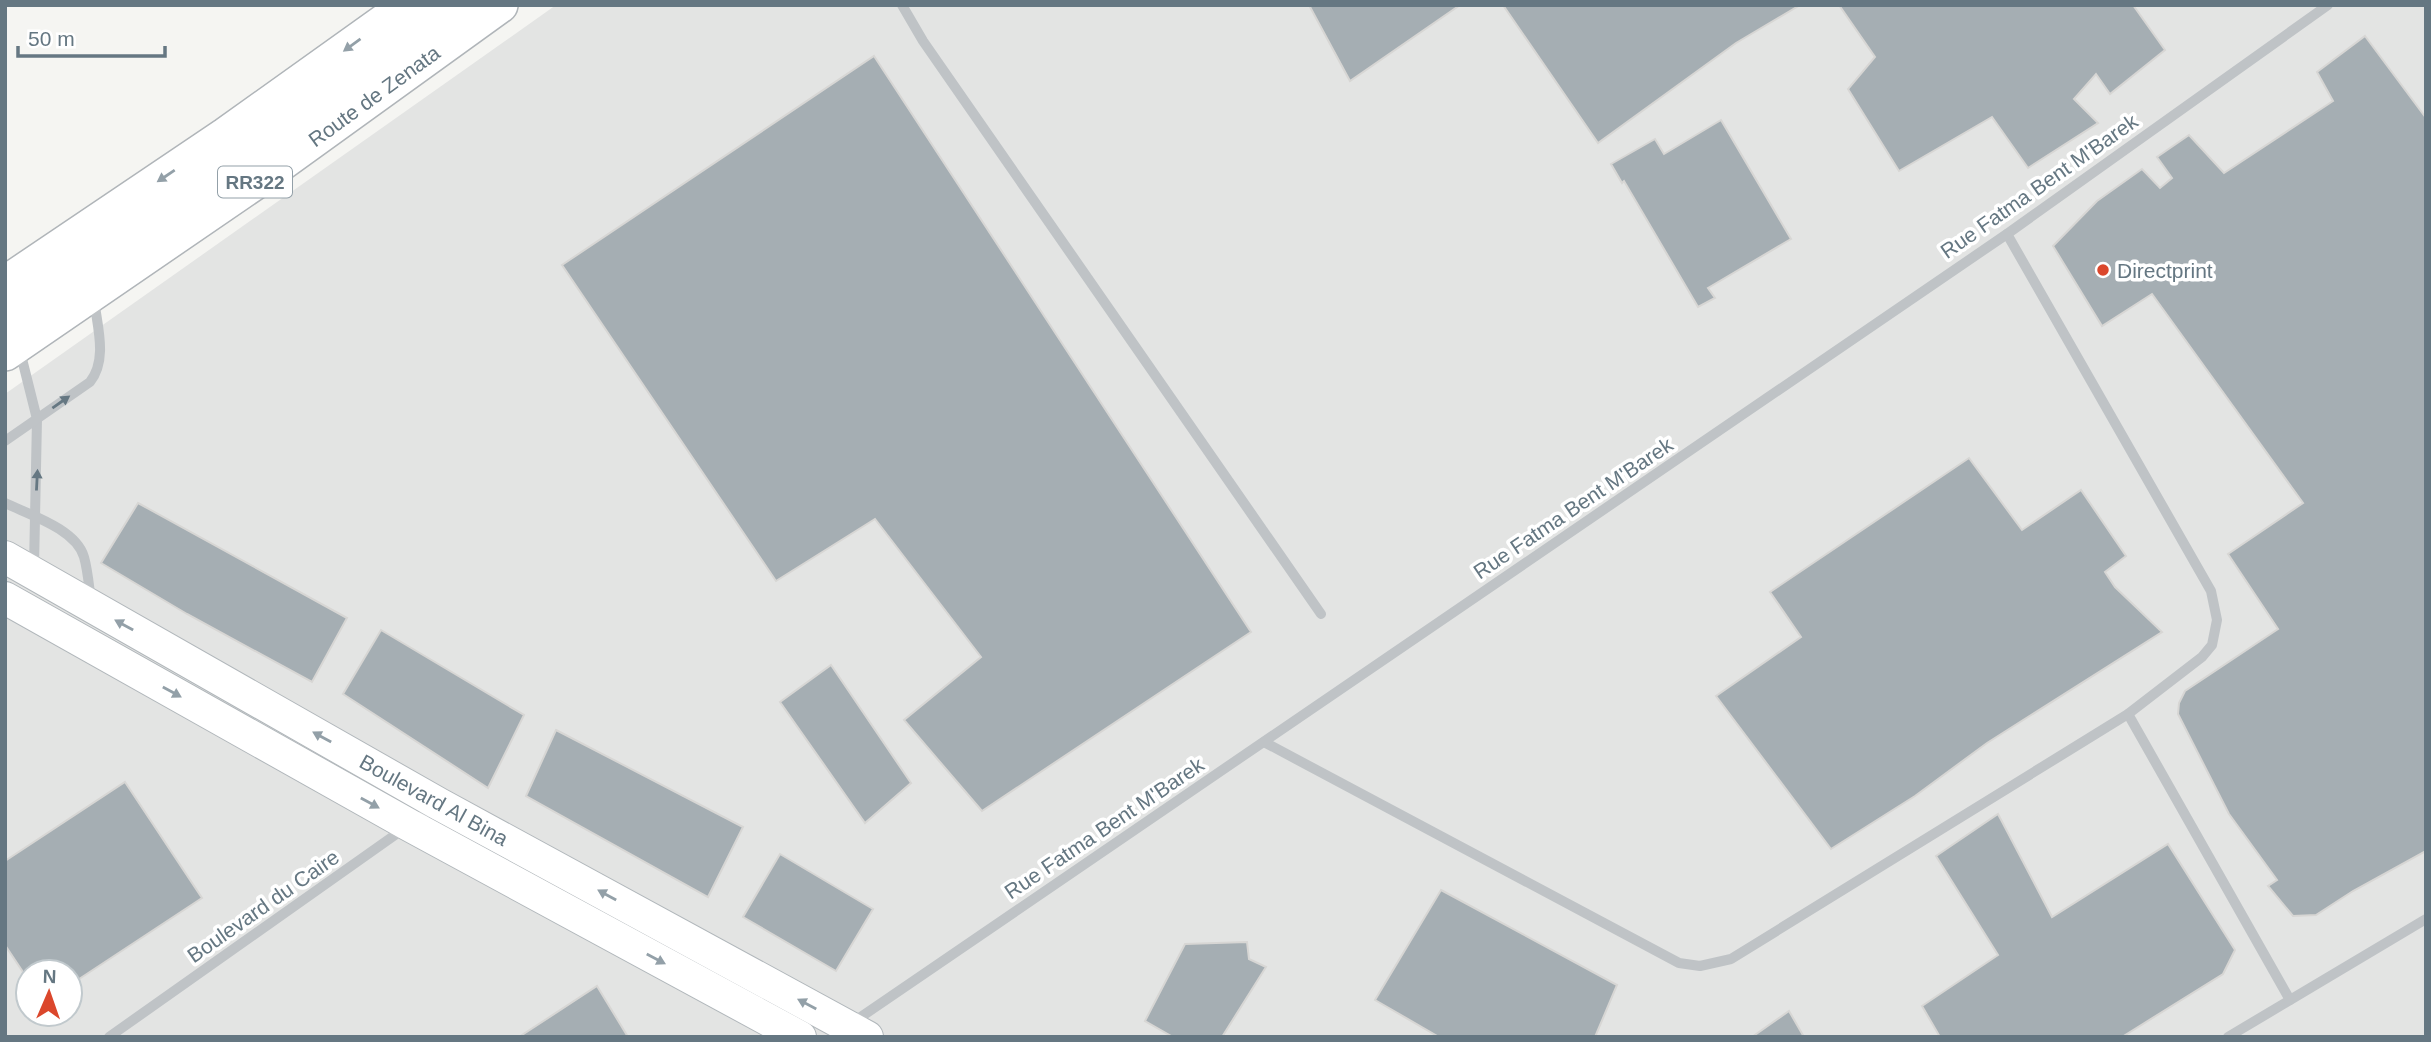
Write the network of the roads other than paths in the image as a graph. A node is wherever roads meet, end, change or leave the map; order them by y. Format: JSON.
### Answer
{"nodes":[{"id":1,"x":408,"y":5,"type":"edge"},
{"id":2,"x":455,"y":5,"type":"edge"},
{"id":3,"x":484,"y":5,"type":"edge"},
{"id":4,"x":500,"y":5,"type":"edge"},
{"id":5,"x":902,"y":5,"type":"edge"},
{"id":6,"x":2328,"y":5,"type":"edge"},
{"id":7,"x":2007,"y":234,"type":"junction"},
{"id":8,"x":5,"y":284,"type":"edge"},
{"id":9,"x":93,"y":293,"type":"junction"},
{"id":10,"x":8,"y":340,"type":"edge"},
{"id":11,"x":37,"y":419,"type":"junction"},
{"id":12,"x":5,"y":441,"type":"edge"},
{"id":13,"x":5,"y":503,"type":"edge"},
{"id":14,"x":34,"y":517,"type":"junction"},
{"id":15,"x":5,"y":557,"type":"edge"},
{"id":16,"x":34,"y":573,"type":"junction"},
{"id":17,"x":5,"y":598,"type":"edge"},
{"id":18,"x":92,"y":607,"type":"junction"},
{"id":19,"x":1321,"y":614,"type":"dead end"},
{"id":20,"x":2128,"y":714,"type":"junction"},
{"id":21,"x":1264,"y":742,"type":"junction"},
{"id":22,"x":439,"y":804,"type":"junction"},
{"id":23,"x":409,"y":825,"type":"junction"},
{"id":24,"x":2426,"y":919,"type":"edge"},
{"id":25,"x":2290,"y":1000,"type":"junction"},
{"id":26,"x":850,"y":1033,"type":"edge"},
{"id":27,"x":109,"y":1037,"type":"edge"},
{"id":28,"x":800,"y":1037,"type":"edge"},
{"id":29,"x":2228,"y":1037,"type":"edge"}],
"edges":[{"from":1,"to":8,"type":"main road","number":"RR322","one_way":true},
{"from":2,"to":10,"type":"main road","name":"Route de Zenata","number":"RR322"},
{"from":3,"to":10,"type":"main road","name":"Route de Zenata","number":"RR322"},
{"from":4,"to":9,"type":"main road","name":"Route de Zenata","number":"RR322"},
{"from":5,"to":19,"type":"lane"},
{"from":6,"to":7,"type":"lane","name":"Rue Fatma Bent M'Barek"},
{"from":7,"to":20,"type":"lane"},
{"from":7,"to":21,"type":"lane","name":"Rue Fatma Bent M'Barek"},
{"from":9,"to":10,"type":"main road","name":"Route de Zenata","number":"RR322"},
{"from":11,"to":9,"type":"lane","one_way":true},
{"from":10,"to":11,"type":"lane"},
{"from":11,"to":12,"type":"lane"},
{"from":14,"to":11,"type":"lane","one_way":true},
{"from":13,"to":14,"type":"lane"},
{"from":14,"to":16,"type":"lane"},
{"from":14,"to":18,"type":"lane"},
{"from":15,"to":16,"type":"main road","name":"Boulevard Al Bina"},
{"from":16,"to":18,"type":"main road","name":"Boulevard Al Bina"},
{"from":17,"to":23,"type":"main road","name":"Boulevard Al Bina","one_way":true},
{"from":22,"to":18,"type":"main road","name":"Boulevard Al Bina","one_way":true},
{"from":20,"to":21,"type":"lane"},
{"from":20,"to":25,"type":"lane"},
{"from":21,"to":26,"type":"lane","name":"Rue Fatma Bent M'Barek"},
{"from":22,"to":23,"type":"lane","name":"Boulevard du Caire"},
{"from":26,"to":22,"type":"main road","name":"Boulevard Al Bina","one_way":true},
{"from":23,"to":27,"type":"lane","name":"Boulevard du Caire"},
{"from":23,"to":28,"type":"main road","name":"Boulevard Al Bina","one_way":true},
{"from":24,"to":25,"type":"lane"},
{"from":25,"to":29,"type":"lane"}]}
